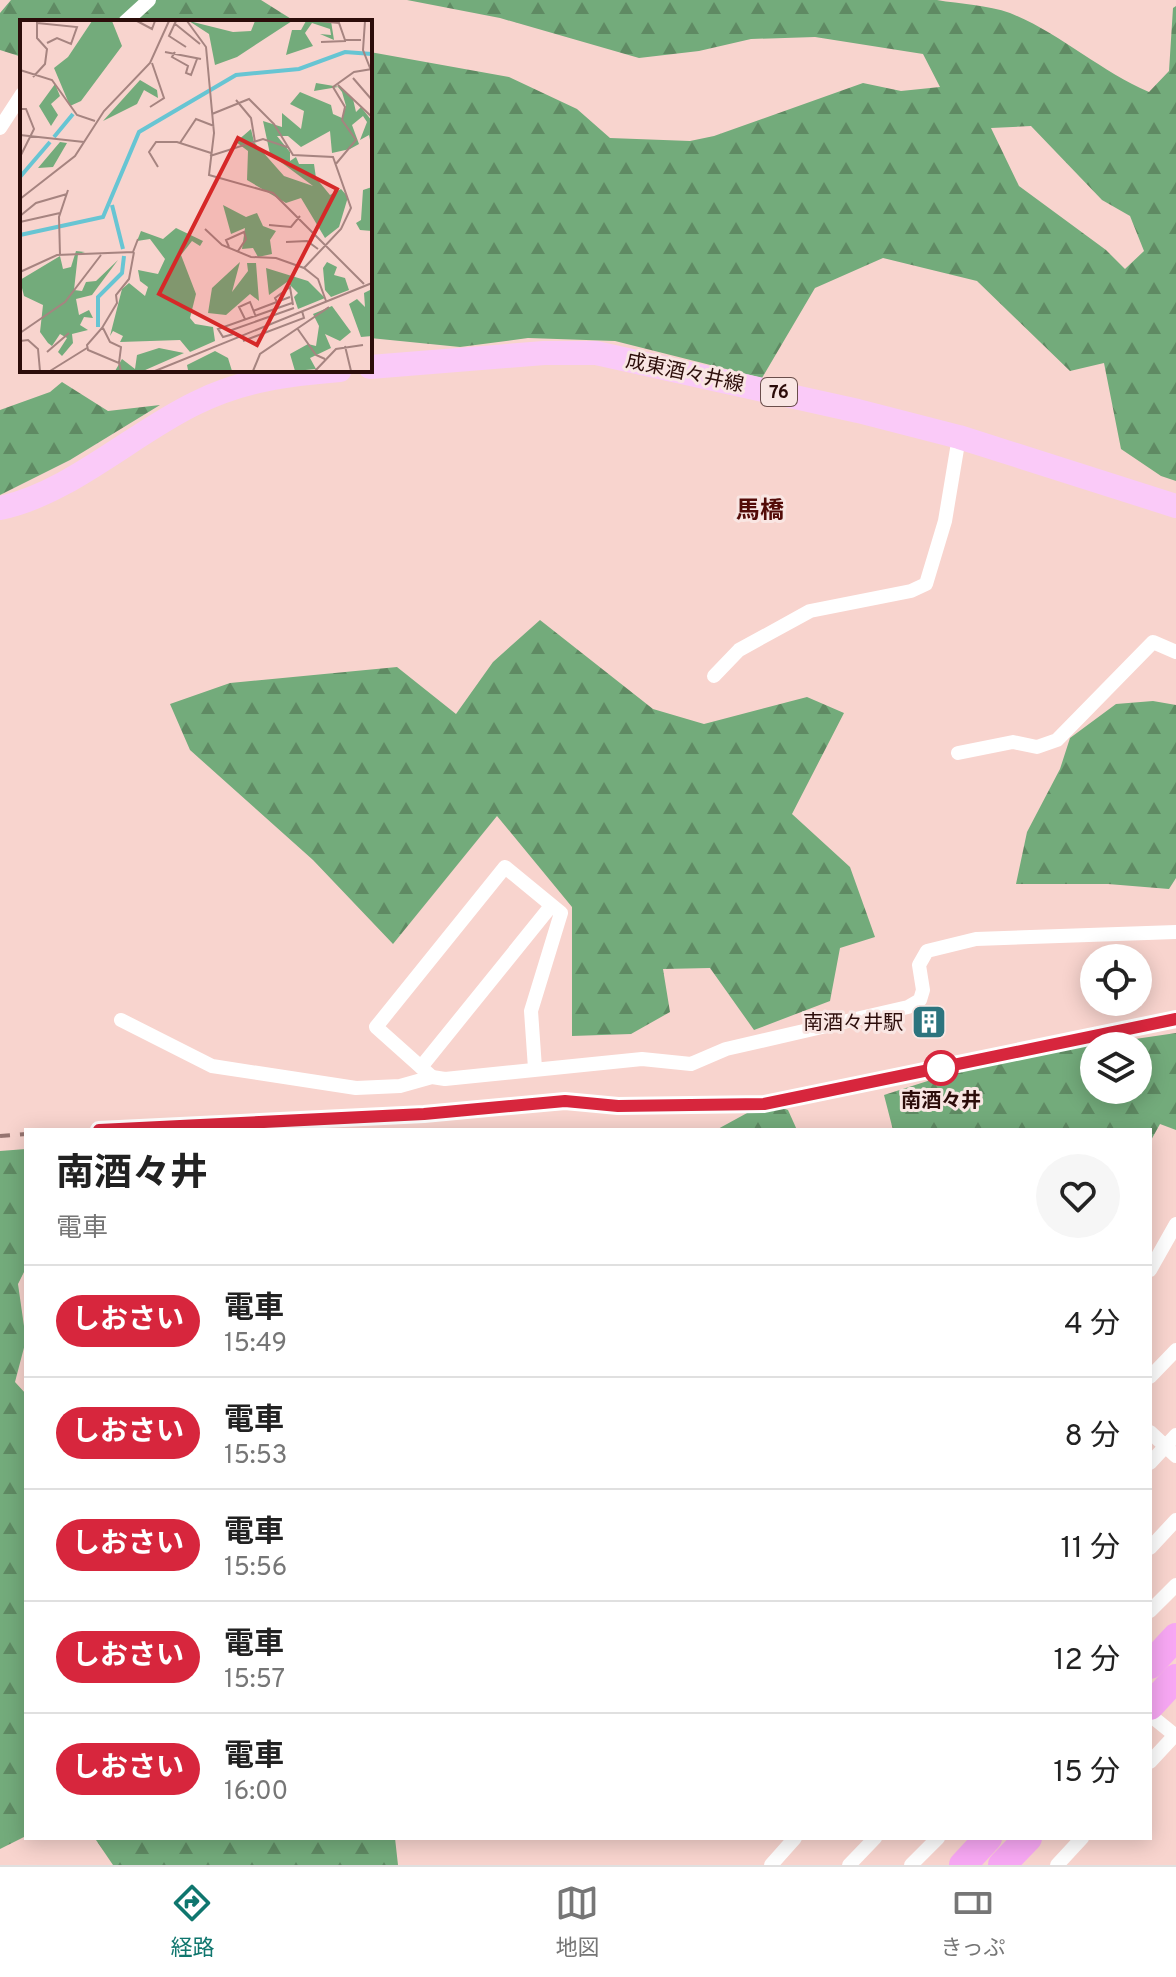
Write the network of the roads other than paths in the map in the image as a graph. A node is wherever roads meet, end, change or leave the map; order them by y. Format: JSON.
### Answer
{"nodes":[{"id":1,"x":149,"y":0,"type":"edge"},
{"id":2,"x":127,"y":20,"type":"edge"},
{"id":3,"x":20,"y":97,"type":"edge"},
{"id":4,"x":0,"y":128,"type":"edge"},
{"id":5,"x":372,"y":367,"type":"edge"},
{"id":6,"x":323,"y":372,"type":"edge"},
{"id":7,"x":959,"y":437,"type":"junction"},
{"id":8,"x":1176,"y":506,"type":"edge"},
{"id":9,"x":0,"y":508,"type":"edge"},
{"id":10,"x":1176,"y":652,"type":"edge"},
{"id":11,"x":714,"y":676,"type":"dead end"},
{"id":12,"x":958,"y":753,"type":"dead end"},
{"id":13,"x":551,"y":906,"type":"junction"},
{"id":14,"x":1176,"y":932,"type":"edge"},
{"id":15,"x":121,"y":1020,"type":"dead end"},
{"id":16,"x":535,"y":1068,"type":"junction"},
{"id":17,"x":426,"y":1072,"type":"junction"},
{"id":18,"x":1176,"y":1224,"type":"edge"},
{"id":19,"x":1152,"y":1266,"type":"edge"},
{"id":20,"x":1176,"y":1350,"type":"edge"},
{"id":21,"x":1152,"y":1370,"type":"edge"},
{"id":22,"x":1152,"y":1433,"type":"edge"},
{"id":23,"x":1172,"y":1446,"type":"edge"},
{"id":24,"x":1152,"y":1461,"type":"edge"},
{"id":25,"x":1176,"y":1520,"type":"edge"},
{"id":26,"x":1152,"y":1546,"type":"edge"},
{"id":27,"x":1176,"y":1585,"type":"edge"},
{"id":28,"x":1152,"y":1609,"type":"edge"},
{"id":29,"x":1176,"y":1637,"type":"edge"},
{"id":30,"x":1152,"y":1663,"type":"edge"},
{"id":31,"x":1176,"y":1678,"type":"edge"},
{"id":32,"x":1152,"y":1704,"type":"edge"},
{"id":33,"x":1152,"y":1717,"type":"edge"},
{"id":34,"x":1173,"y":1734,"type":"edge"},
{"id":35,"x":1152,"y":1760,"type":"edge"},
{"id":36,"x":793,"y":1840,"type":"edge"},
{"id":37,"x":873,"y":1840,"type":"edge"},
{"id":38,"x":936,"y":1840,"type":"edge"},
{"id":39,"x":986,"y":1840,"type":"edge"},
{"id":40,"x":1026,"y":1840,"type":"edge"},
{"id":41,"x":1080,"y":1840,"type":"edge"},
{"id":42,"x":771,"y":1865,"type":"edge"},
{"id":43,"x":849,"y":1865,"type":"edge"},
{"id":44,"x":911,"y":1865,"type":"edge"},
{"id":45,"x":963,"y":1865,"type":"edge"},
{"id":46,"x":1002,"y":1865,"type":"edge"},
{"id":47,"x":1057,"y":1865,"type":"edge"}],
"edges":[{"from":1,"to":2,"type":"street"},
{"from":3,"to":4,"type":"street"},
{"from":5,"to":7,"type":"main road","name":"成東酒々井線","number":"76"},
{"from":6,"to":9,"type":"main road"},
{"from":7,"to":8,"type":"main road","name":"成東酒々井線","number":"76"},
{"from":7,"to":11,"type":"street"},
{"from":10,"to":12,"type":"street"},
{"from":13,"to":16,"type":"street"},
{"from":13,"to":17,"type":"street"},
{"from":13,"to":17,"type":"street"},
{"from":14,"to":16,"type":"street"},
{"from":15,"to":17,"type":"street"},
{"from":16,"to":17,"type":"street"},
{"from":18,"to":19,"type":"street"},
{"from":20,"to":21,"type":"street"},
{"from":22,"to":23,"type":"street"},
{"from":23,"to":24,"type":"street"},
{"from":25,"to":26,"type":"street"},
{"from":27,"to":28,"type":"street"},
{"from":29,"to":30,"type":"highway"},
{"from":31,"to":32,"type":"highway"},
{"from":33,"to":34,"type":"street"},
{"from":34,"to":35,"type":"street"},
{"from":36,"to":42,"type":"street"},
{"from":37,"to":43,"type":"street"},
{"from":38,"to":44,"type":"street"},
{"from":39,"to":45,"type":"highway"},
{"from":40,"to":46,"type":"highway"},
{"from":41,"to":47,"type":"street"}]}
